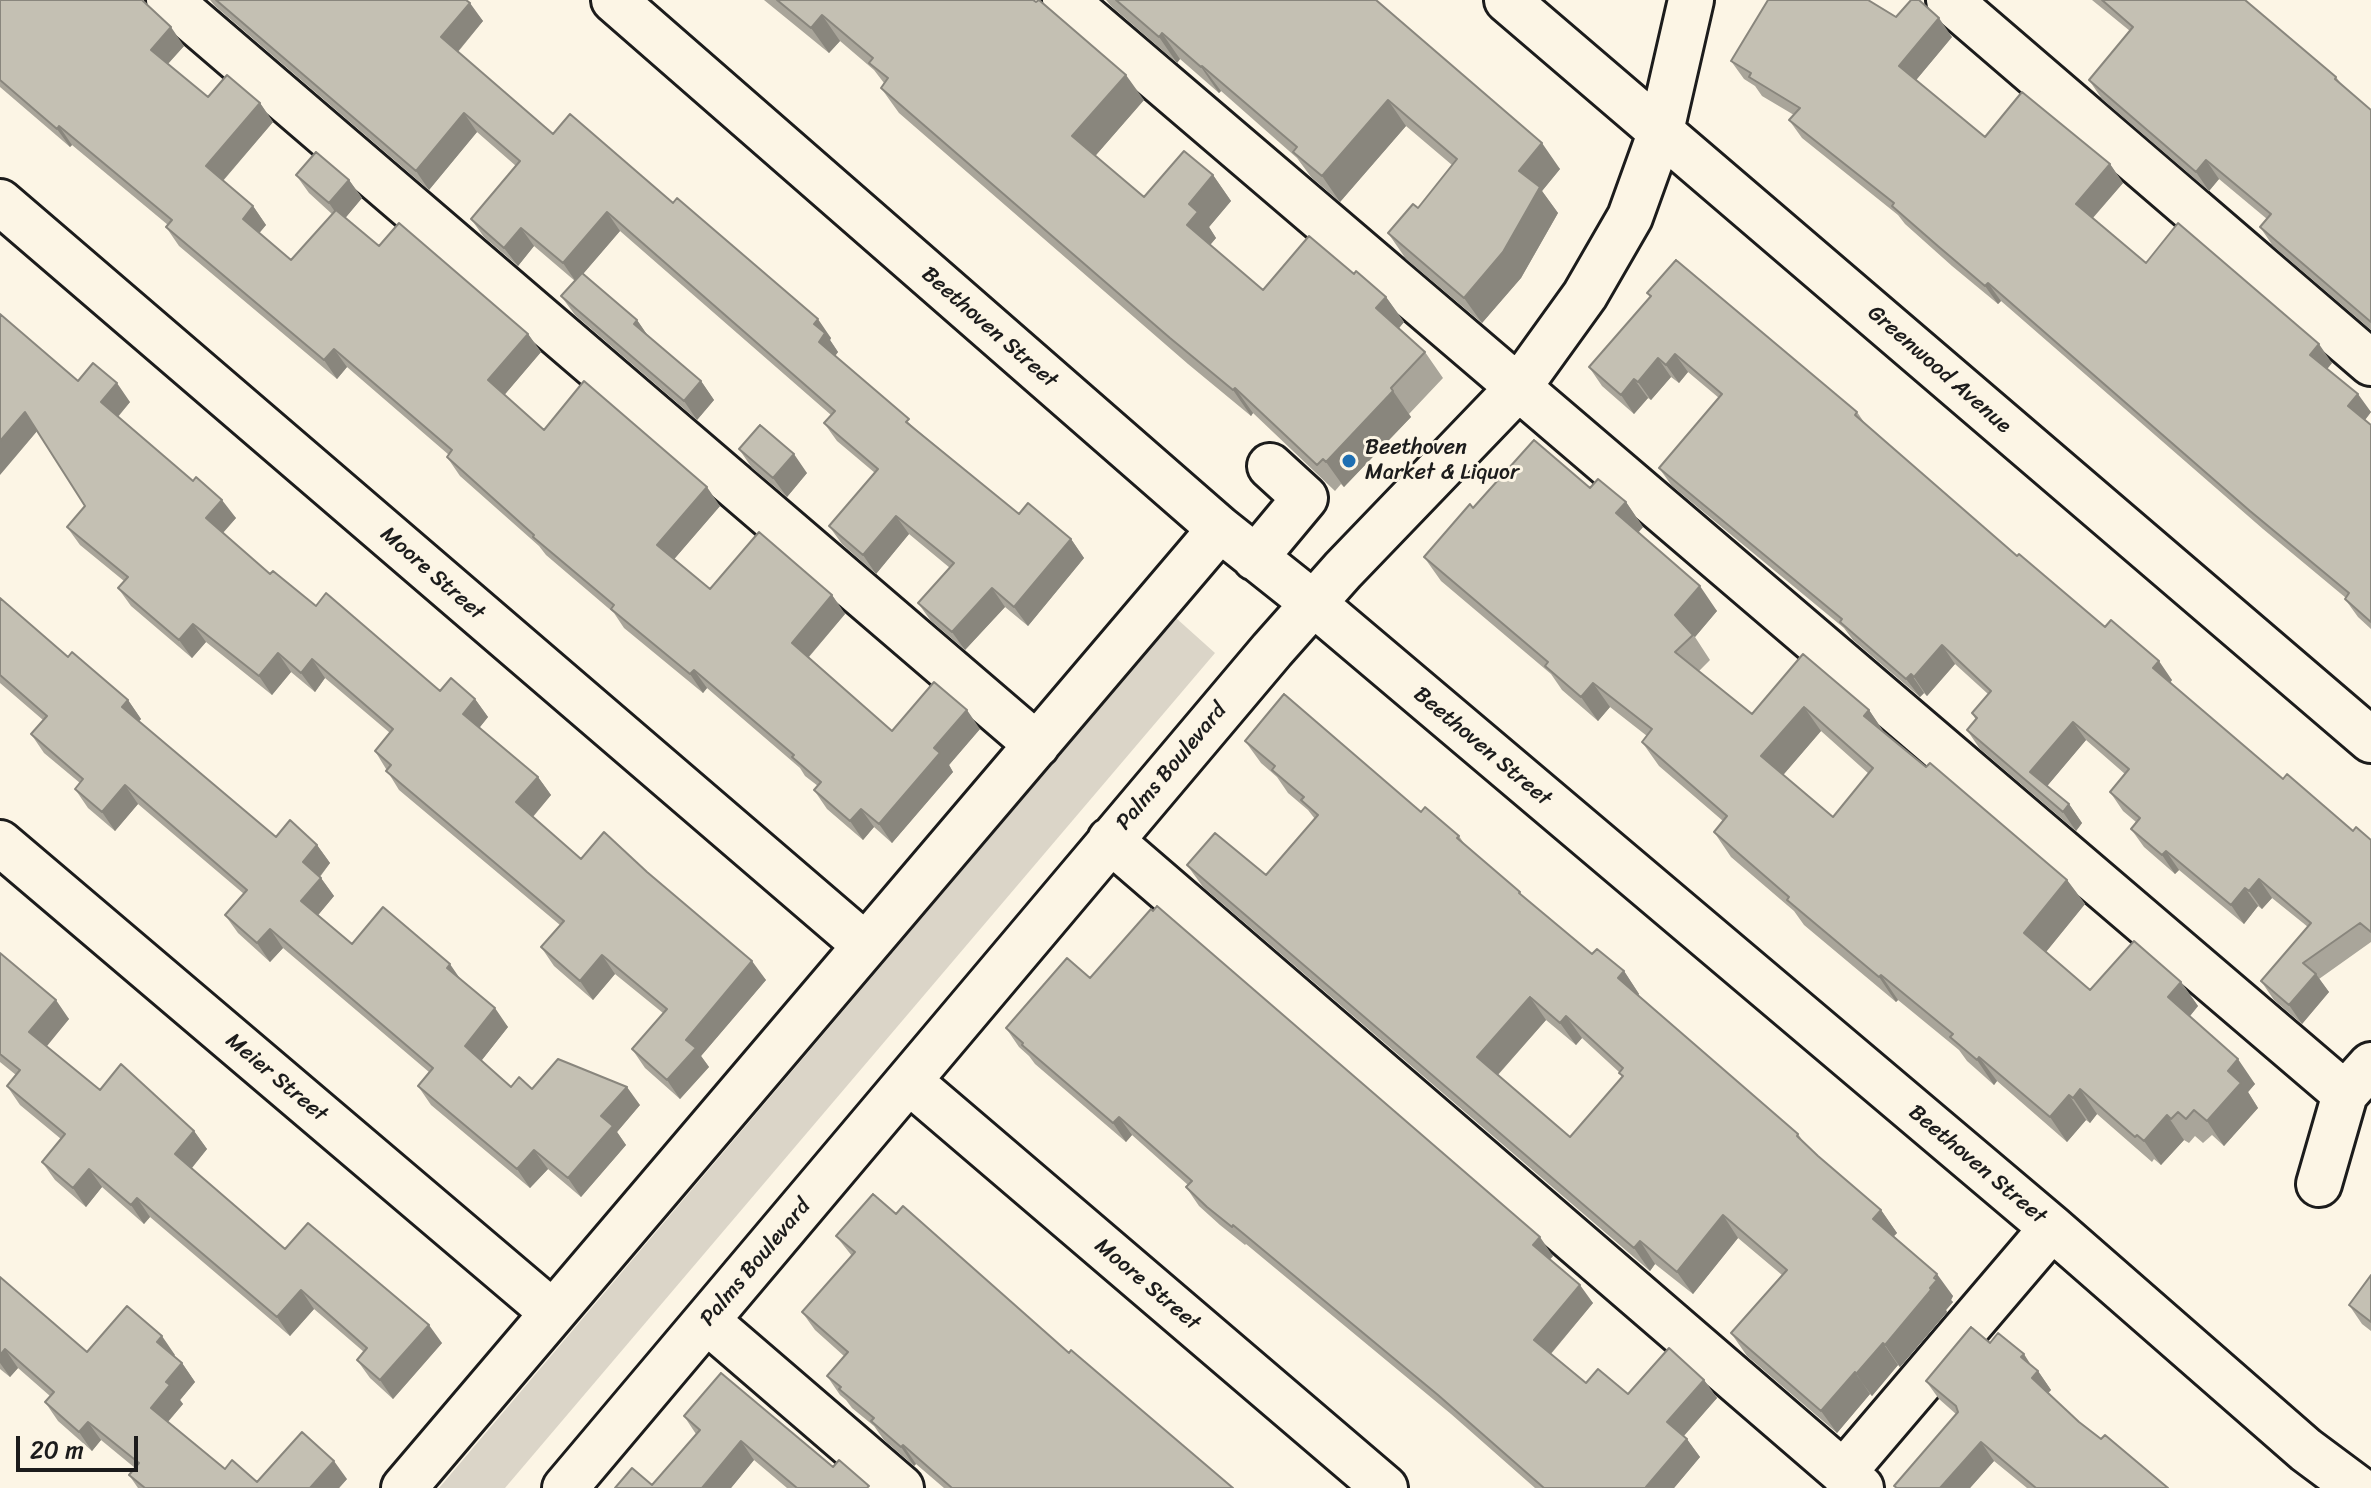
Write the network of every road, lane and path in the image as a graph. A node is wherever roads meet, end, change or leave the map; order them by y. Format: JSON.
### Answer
{"nodes":[{"id":1,"x":169,"y":0,"type":"edge"},
{"id":2,"x":614,"y":0,"type":"edge"},
{"id":3,"x":1065,"y":0,"type":"edge"},
{"id":4,"x":1507,"y":0,"type":"edge"},
{"id":5,"x":1691,"y":0,"type":"edge"},
{"id":6,"x":1949,"y":0,"type":"edge"},
{"id":7,"x":1661,"y":131,"type":"junction"},
{"id":8,"x":0,"y":202,"type":"edge"},
{"id":9,"x":2371,"y":363,"type":"edge"},
{"id":10,"x":1518,"y":388,"type":"junction"},
{"id":11,"x":1270,"y":466,"type":"dead end"},
{"id":12,"x":1220,"y":529,"type":"junction"},
{"id":13,"x":1255,"y":558,"type":"junction"},
{"id":14,"x":1313,"y":603,"type":"junction"},
{"id":15,"x":2371,"y":740,"type":"edge"},
{"id":16,"x":1037,"y":745,"type":"junction"},
{"id":17,"x":1110,"y":840,"type":"junction"},
{"id":18,"x":0,"y":843,"type":"edge"},
{"id":19,"x":865,"y":945,"type":"junction"},
{"id":20,"x":2358,"y":1079,"type":"edge"},
{"id":21,"x":910,"y":1082,"type":"junction"},
{"id":22,"x":2319,"y":1184,"type":"dead end"},
{"id":23,"x":2052,"y":1228,"type":"junction"},
{"id":24,"x":552,"y":1312,"type":"junction"},
{"id":25,"x":707,"y":1321,"type":"junction"},
{"id":26,"x":1852,"y":1481,"type":"edge"},
{"id":27,"x":404,"y":1488,"type":"edge"},
{"id":28,"x":565,"y":1488,"type":"edge"},
{"id":29,"x":901,"y":1488,"type":"edge"},
{"id":30,"x":1385,"y":1488,"type":"edge"},
{"id":31,"x":2357,"y":1488,"type":"edge"}],
"edges":[{"from":1,"to":16,"type":"street"},
{"from":2,"to":12,"type":"street","name":"Beethoven Street"},
{"from":3,"to":10,"type":"street"},
{"from":4,"to":7,"type":"street","name":"Greenwood Avenue"},
{"from":5,"to":7,"type":"street","name":"Palms Boulevard"},
{"from":6,"to":9,"type":"street"},
{"from":7,"to":10,"type":"street","name":"Palms Boulevard"},
{"from":7,"to":15,"type":"street","name":"Greenwood Avenue"},
{"from":8,"to":19,"type":"street","name":"Moore Street"},
{"from":10,"to":14,"type":"street","name":"Palms Boulevard"},
{"from":10,"to":20,"type":"street"},
{"from":11,"to":13,"type":"street"},
{"from":12,"to":13,"type":"street","name":"Beethoven Street"},
{"from":12,"to":16,"type":"street"},
{"from":13,"to":14,"type":"street","name":"Beethoven Street"},
{"from":14,"to":17,"type":"street","name":"Palms Boulevard"},
{"from":14,"to":23,"type":"street","name":"Beethoven Street"},
{"from":16,"to":19,"type":"street"},
{"from":17,"to":21,"type":"street","name":"Palms Boulevard"},
{"from":17,"to":26,"type":"street"},
{"from":18,"to":24,"type":"street","name":"Meier Street"},
{"from":19,"to":24,"type":"street"},
{"from":20,"to":22,"type":"street"},
{"from":21,"to":25,"type":"street","name":"Palms Boulevard"},
{"from":21,"to":30,"type":"street","name":"Moore Street"},
{"from":23,"to":26,"type":"street"},
{"from":23,"to":31,"type":"street","name":"Beethoven Street"},
{"from":24,"to":27,"type":"street"},
{"from":25,"to":28,"type":"street","name":"Palms Boulevard"},
{"from":25,"to":29,"type":"street"}]}
